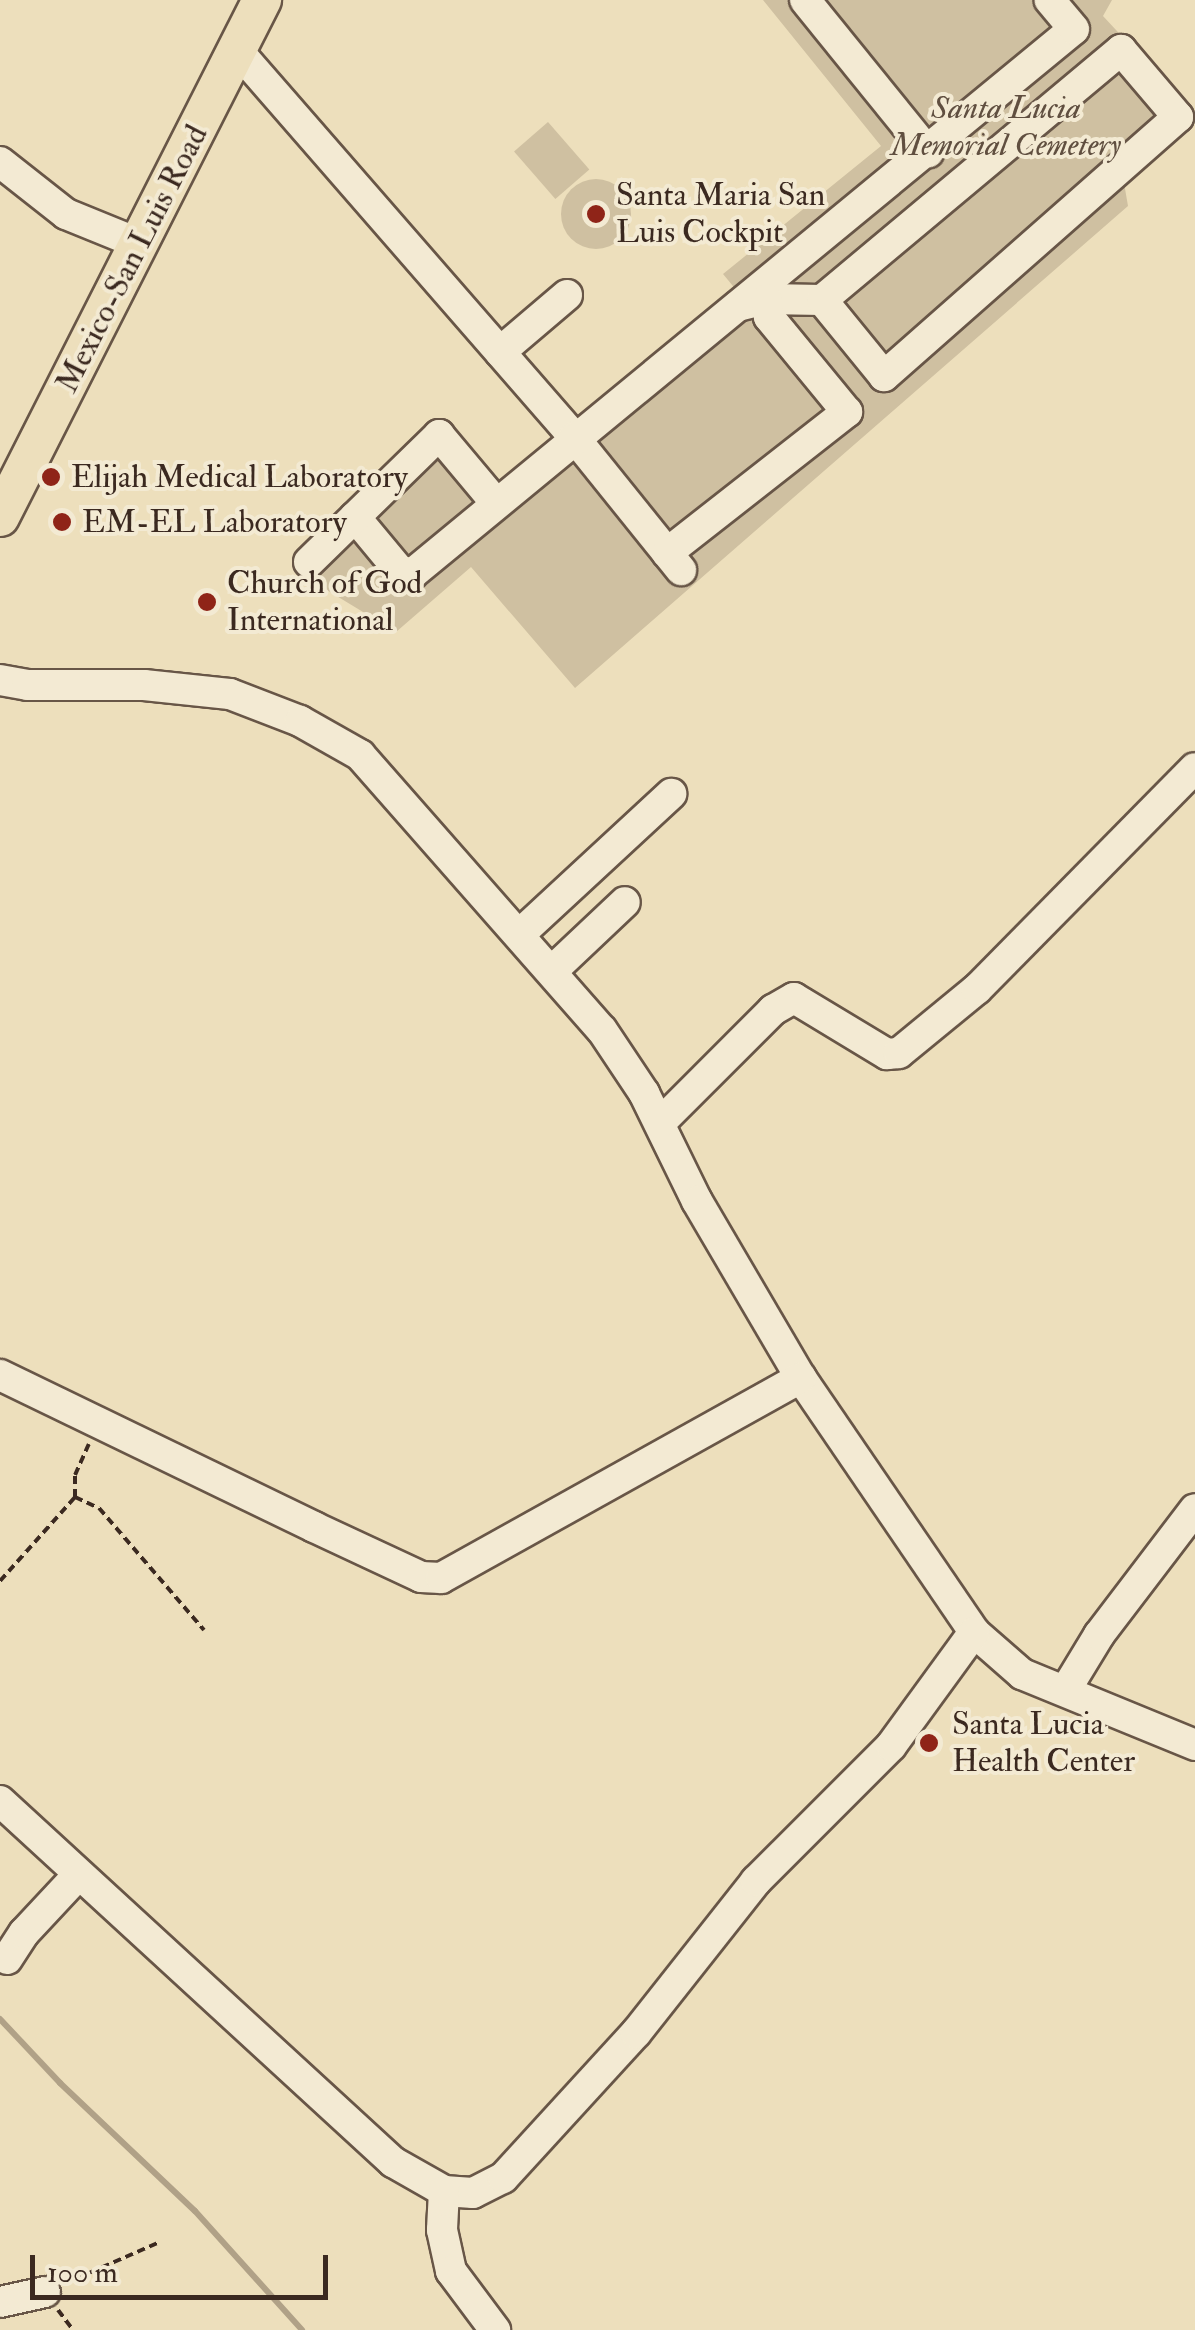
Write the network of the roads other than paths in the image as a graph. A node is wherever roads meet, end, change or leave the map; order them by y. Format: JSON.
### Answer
{"nodes":[{"id":1,"x":262,"y":0,"type":"edge"},
{"id":2,"x":805,"y":0,"type":"edge"},
{"id":3,"x":1050,"y":0,"type":"edge"},
{"id":4,"x":237,"y":50,"type":"junction"},
{"id":5,"x":928,"y":152,"type":"junction"},
{"id":6,"x":0,"y":162,"type":"edge"},
{"id":7,"x":140,"y":244,"type":"junction"},
{"id":8,"x":567,"y":296,"type":"dead end"},
{"id":9,"x":822,"y":300,"type":"junction"},
{"id":10,"x":752,"y":303,"type":"junction"},
{"id":11,"x":500,"y":352,"type":"junction"},
{"id":12,"x":574,"y":438,"type":"junction"},
{"id":13,"x":495,"y":502,"type":"junction"},
{"id":14,"x":0,"y":517,"type":"edge"},
{"id":15,"x":355,"y":517,"type":"junction"},
{"id":16,"x":309,"y":562,"type":"dead end"},
{"id":17,"x":0,"y":680,"type":"edge"},
{"id":18,"x":1195,"y":768,"type":"edge"},
{"id":19,"x":671,"y":794,"type":"dead end"},
{"id":20,"x":570,"y":890,"type":"junction"},
{"id":21,"x":625,"y":902,"type":"dead end"},
{"id":22,"x":600,"y":925,"type":"junction"},
{"id":23,"x":521,"y":933,"type":"junction"},
{"id":24,"x":552,"y":971,"type":"junction"},
{"id":25,"x":660,"y":1123,"type":"junction"},
{"id":26,"x":0,"y":1375,"type":"edge"},
{"id":27,"x":800,"y":1378,"type":"junction"},
{"id":28,"x":1195,"y":1508,"type":"edge"},
{"id":29,"x":974,"y":1632,"type":"junction"},
{"id":30,"x":1065,"y":1691,"type":"junction"},
{"id":31,"x":1195,"y":1745,"type":"edge"},
{"id":32,"x":0,"y":1801,"type":"edge"},
{"id":33,"x":78,"y":1875,"type":"junction"},
{"id":34,"x":7,"y":1959,"type":"dead end"},
{"id":35,"x":444,"y":2191,"type":"junction"},
{"id":36,"x":45,"y":2292,"type":"road end"},
{"id":37,"x":0,"y":2302,"type":"edge"},
{"id":38,"x":495,"y":2330,"type":"edge"}],
"edges":[{"from":1,"to":4,"type":"main road","name":"Mexico-San Luis Road"},
{"from":2,"to":5,"type":"street"},
{"from":3,"to":5,"type":"street"},
{"from":4,"to":7,"type":"main road","name":"Mexico-San Luis Road"},
{"from":4,"to":11,"type":"street"},
{"from":5,"to":10,"type":"street"},
{"from":6,"to":7,"type":"street"},
{"from":7,"to":14,"type":"main road","name":"Mexico-San Luis Road"},
{"from":8,"to":11,"type":"street"},
{"from":9,"to":9,"type":"street"},
{"from":9,"to":10,"type":"street"},
{"from":10,"to":12,"type":"street"},
{"from":10,"to":12,"type":"street"},
{"from":11,"to":12,"type":"street"},
{"from":12,"to":13,"type":"street"},
{"from":13,"to":15,"type":"street"},
{"from":13,"to":15,"type":"street"},
{"from":15,"to":16,"type":"street"},
{"from":17,"to":23,"type":"street"},
{"from":18,"to":25,"type":"street"},
{"from":19,"to":20,"type":"street"},
{"from":20,"to":22,"type":"street"},
{"from":20,"to":23,"type":"street"},
{"from":21,"to":22,"type":"street"},
{"from":22,"to":24,"type":"street"},
{"from":23,"to":24,"type":"street"},
{"from":24,"to":25,"type":"street"},
{"from":25,"to":27,"type":"street"},
{"from":26,"to":27,"type":"street"},
{"from":27,"to":29,"type":"street"},
{"from":28,"to":30,"type":"street"},
{"from":29,"to":30,"type":"street"},
{"from":29,"to":35,"type":"street"},
{"from":30,"to":31,"type":"street"},
{"from":32,"to":33,"type":"street"},
{"from":33,"to":34,"type":"street"},
{"from":33,"to":35,"type":"street"},
{"from":35,"to":38,"type":"street"},
{"from":36,"to":37,"type":"street"}]}
